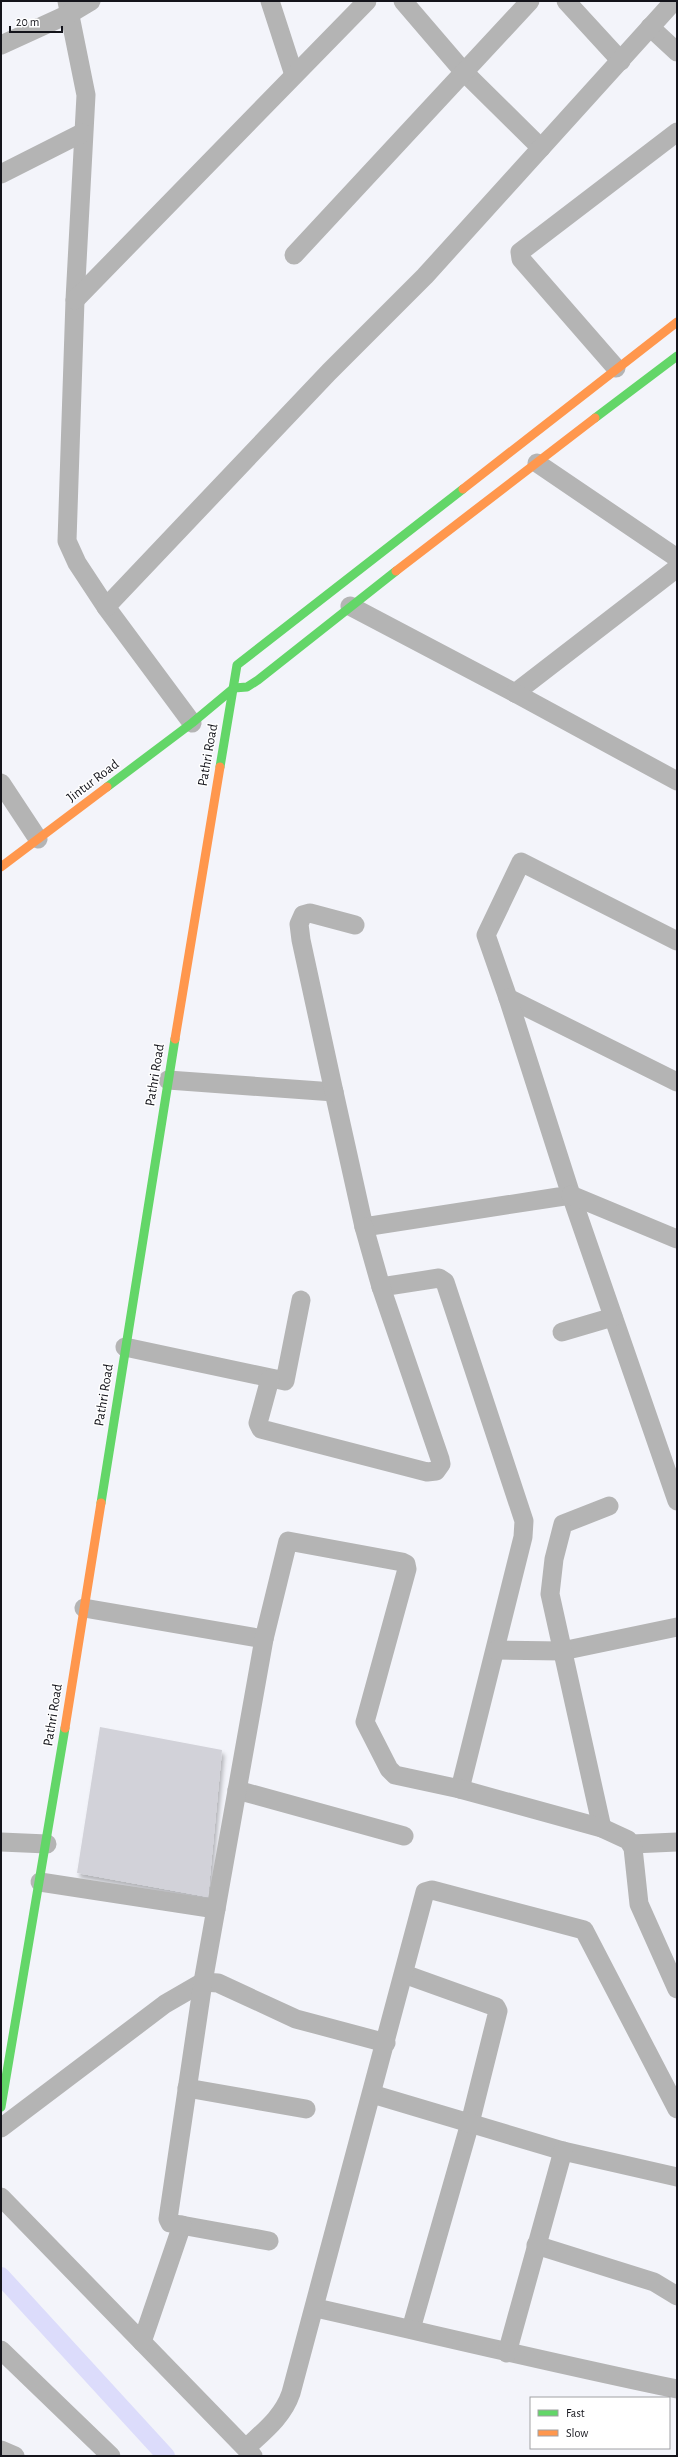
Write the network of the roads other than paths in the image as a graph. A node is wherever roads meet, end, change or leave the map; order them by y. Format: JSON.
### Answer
{"nodes":[{"id":1,"x":91,"y":1,"type":"edge"},
{"id":2,"x":270,"y":1,"type":"edge"},
{"id":3,"x":367,"y":1,"type":"edge"},
{"id":4,"x":403,"y":1,"type":"edge"},
{"id":5,"x":530,"y":1,"type":"edge"},
{"id":6,"x":566,"y":1,"type":"edge"},
{"id":7,"x":674,"y":1,"type":"edge"},
{"id":8,"x":69,"y":7,"type":"edge"},
{"id":9,"x":650,"y":27,"type":"junction"},
{"id":10,"x":1,"y":45,"type":"edge"},
{"id":11,"x":677,"y":52,"type":"edge"},
{"id":12,"x":621,"y":61,"type":"junction"},
{"id":13,"x":463,"y":71,"type":"junction"},
{"id":14,"x":294,"y":75,"type":"junction"},
{"id":15,"x":677,"y":132,"type":"edge"},
{"id":16,"x":82,"y":133,"type":"junction"},
{"id":17,"x":541,"y":148,"type":"junction"},
{"id":18,"x":1,"y":174,"type":"edge"},
{"id":19,"x":294,"y":255,"type":"dead end"},
{"id":20,"x":74,"y":300,"type":"junction"},
{"id":21,"x":677,"y":322,"type":"edge"},
{"id":22,"x":677,"y":356,"type":"edge"},
{"id":23,"x":616,"y":368,"type":"junction"},
{"id":24,"x":537,"y":463,"type":"junction"},
{"id":25,"x":677,"y":558,"type":"edge"},
{"id":26,"x":677,"y":568,"type":"edge"},
{"id":27,"x":106,"y":606,"type":"junction"},
{"id":28,"x":350,"y":606,"type":"junction"},
{"id":29,"x":234,"y":688,"type":"junction"},
{"id":30,"x":515,"y":693,"type":"junction"},
{"id":31,"x":196,"y":720,"type":"junction"},
{"id":32,"x":677,"y":781,"type":"edge"},
{"id":33,"x":1,"y":783,"type":"edge"},
{"id":34,"x":38,"y":839,"type":"junction"},
{"id":35,"x":1,"y":867,"type":"edge"},
{"id":36,"x":355,"y":925,"type":"dead end"},
{"id":37,"x":677,"y":941,"type":"edge"},
{"id":38,"x":508,"y":998,"type":"junction"},
{"id":39,"x":168,"y":1080,"type":"junction"},
{"id":40,"x":677,"y":1082,"type":"edge"},
{"id":41,"x":334,"y":1092,"type":"junction"},
{"id":42,"x":571,"y":1196,"type":"junction"},
{"id":43,"x":364,"y":1227,"type":"junction"},
{"id":44,"x":677,"y":1239,"type":"edge"},
{"id":45,"x":381,"y":1286,"type":"junction"},
{"id":46,"x":301,"y":1300,"type":"dead end"},
{"id":47,"x":613,"y":1317,"type":"junction"},
{"id":48,"x":562,"y":1332,"type":"dead end"},
{"id":49,"x":125,"y":1347,"type":"junction"},
{"id":50,"x":270,"y":1379,"type":"junction"},
{"id":51,"x":677,"y":1501,"type":"edge"},
{"id":52,"x":609,"y":1506,"type":"dead end"},
{"id":53,"x":84,"y":1608,"type":"junction"},
{"id":54,"x":677,"y":1627,"type":"edge"},
{"id":55,"x":264,"y":1639,"type":"junction"},
{"id":56,"x":496,"y":1650,"type":"junction"},
{"id":57,"x":562,"y":1651,"type":"junction"},
{"id":58,"x":460,"y":1789,"type":"junction"},
{"id":59,"x":237,"y":1790,"type":"junction"},
{"id":60,"x":602,"y":1828,"type":"junction"},
{"id":61,"x":404,"y":1836,"type":"dead end"},
{"id":62,"x":1,"y":1842,"type":"edge"},
{"id":63,"x":677,"y":1842,"type":"edge"},
{"id":64,"x":47,"y":1844,"type":"junction"},
{"id":65,"x":632,"y":1844,"type":"junction"},
{"id":66,"x":40,"y":1882,"type":"junction"},
{"id":67,"x":216,"y":1909,"type":"junction"},
{"id":68,"x":672,"y":1970,"type":"edge"},
{"id":69,"x":404,"y":1974,"type":"junction"},
{"id":70,"x":203,"y":1982,"type":"junction"},
{"id":71,"x":677,"y":1989,"type":"edge"},
{"id":72,"x":386,"y":2043,"type":"junction"},
{"id":73,"x":187,"y":2088,"type":"junction"},
{"id":74,"x":372,"y":2094,"type":"junction"},
{"id":75,"x":1,"y":2107,"type":"edge"},
{"id":76,"x":306,"y":2109,"type":"dead end"},
{"id":77,"x":677,"y":2109,"type":"edge"},
{"id":78,"x":470,"y":2123,"type":"junction"},
{"id":79,"x":1,"y":2128,"type":"edge"},
{"id":80,"x":563,"y":2151,"type":"junction"},
{"id":81,"x":677,"y":2177,"type":"edge"},
{"id":82,"x":1,"y":2197,"type":"edge"},
{"id":83,"x":182,"y":2225,"type":"junction"},
{"id":84,"x":269,"y":2241,"type":"dead end"},
{"id":85,"x":536,"y":2245,"type":"junction"},
{"id":86,"x":677,"y":2296,"type":"edge"},
{"id":87,"x":316,"y":2308,"type":"junction"},
{"id":88,"x":411,"y":2329,"type":"junction"},
{"id":89,"x":142,"y":2342,"type":"junction"},
{"id":90,"x":1,"y":2350,"type":"edge"},
{"id":91,"x":507,"y":2353,"type":"junction"},
{"id":92,"x":677,"y":2389,"type":"edge"},
{"id":93,"x":1,"y":2450,"type":"edge"},
{"id":94,"x":249,"y":2452,"type":"edge"},
{"id":95,"x":15,"y":2456,"type":"edge"},
{"id":96,"x":111,"y":2456,"type":"edge"}],
"edges":[{"from":1,"to":8,"type":"street"},
{"from":2,"to":14,"type":"street"},
{"from":3,"to":14,"type":"street"},
{"from":4,"to":13,"type":"street"},
{"from":5,"to":13,"type":"street"},
{"from":6,"to":12,"type":"street"},
{"from":7,"to":9,"type":"street"},
{"from":8,"to":10,"type":"street"},
{"from":8,"to":16,"type":"street"},
{"from":9,"to":11,"type":"street"},
{"from":9,"to":12,"type":"street"},
{"from":12,"to":17,"type":"street"},
{"from":13,"to":17,"type":"street"},
{"from":13,"to":19,"type":"street"},
{"from":14,"to":20,"type":"street"},
{"from":15,"to":23,"type":"street"},
{"from":16,"to":18,"type":"street"},
{"from":16,"to":20,"type":"street"},
{"from":17,"to":27,"type":"street"},
{"from":20,"to":27,"type":"street"},
{"from":21,"to":23,"type":"highway","name":"Pathri Road"},
{"from":22,"to":24,"type":"highway"},
{"from":23,"to":29,"type":"highway","name":"Pathri Road"},
{"from":24,"to":25,"type":"street"},
{"from":24,"to":28,"type":"highway"},
{"from":26,"to":30,"type":"street"},
{"from":27,"to":31,"type":"street"},
{"from":28,"to":29,"type":"highway"},
{"from":28,"to":30,"type":"street"},
{"from":29,"to":31,"type":"highway","name":"Jintur Road"},
{"from":29,"to":39,"type":"highway","name":"Pathri Road"},
{"from":30,"to":32,"type":"street"},
{"from":31,"to":34,"type":"highway","name":"Jintur Road"},
{"from":33,"to":34,"type":"street"},
{"from":34,"to":35,"type":"highway","name":"Jintur Road"},
{"from":36,"to":41,"type":"street"},
{"from":37,"to":38,"type":"street"},
{"from":38,"to":40,"type":"street"},
{"from":38,"to":42,"type":"street"},
{"from":39,"to":41,"type":"street"},
{"from":39,"to":49,"type":"highway","name":"Pathri Road"},
{"from":41,"to":43,"type":"street"},
{"from":42,"to":43,"type":"street"},
{"from":42,"to":44,"type":"street"},
{"from":42,"to":47,"type":"street"},
{"from":43,"to":45,"type":"street"},
{"from":45,"to":50,"type":"street"},
{"from":45,"to":56,"type":"street"},
{"from":46,"to":50,"type":"street"},
{"from":47,"to":48,"type":"street"},
{"from":47,"to":51,"type":"street"},
{"from":49,"to":50,"type":"street"},
{"from":49,"to":53,"type":"highway","name":"Pathri Road"},
{"from":52,"to":57,"type":"street"},
{"from":53,"to":55,"type":"street"},
{"from":53,"to":64,"type":"highway","name":"Pathri Road"},
{"from":54,"to":57,"type":"street"},
{"from":55,"to":58,"type":"street"},
{"from":55,"to":59,"type":"street"},
{"from":56,"to":57,"type":"street"},
{"from":56,"to":58,"type":"street"},
{"from":57,"to":60,"type":"street"},
{"from":58,"to":60,"type":"street"},
{"from":59,"to":61,"type":"street"},
{"from":59,"to":67,"type":"street"},
{"from":60,"to":65,"type":"street"},
{"from":62,"to":64,"type":"street"},
{"from":63,"to":65,"type":"street"},
{"from":64,"to":66,"type":"highway","name":"Pathri Road"},
{"from":65,"to":68,"type":"street"},
{"from":66,"to":67,"type":"street"},
{"from":66,"to":75,"type":"highway","name":"Pathri Road"},
{"from":67,"to":70,"type":"street"},
{"from":68,"to":71,"type":"street"},
{"from":69,"to":72,"type":"street"},
{"from":69,"to":77,"type":"street"},
{"from":69,"to":78,"type":"street"},
{"from":70,"to":72,"type":"street"},
{"from":70,"to":73,"type":"street"},
{"from":70,"to":79,"type":"street"},
{"from":72,"to":74,"type":"street"},
{"from":73,"to":76,"type":"street"},
{"from":73,"to":83,"type":"street"},
{"from":74,"to":78,"type":"street"},
{"from":74,"to":87,"type":"street"},
{"from":78,"to":80,"type":"street"},
{"from":78,"to":88,"type":"street"},
{"from":80,"to":81,"type":"street"},
{"from":80,"to":85,"type":"street"},
{"from":82,"to":89,"type":"street"},
{"from":83,"to":84,"type":"street"},
{"from":83,"to":89,"type":"street"},
{"from":85,"to":86,"type":"street"},
{"from":85,"to":91,"type":"street"},
{"from":87,"to":88,"type":"street"},
{"from":87,"to":94,"type":"street"},
{"from":88,"to":91,"type":"street"},
{"from":89,"to":94,"type":"street"},
{"from":90,"to":96,"type":"street"},
{"from":91,"to":92,"type":"street"},
{"from":93,"to":95,"type":"street"}]}
